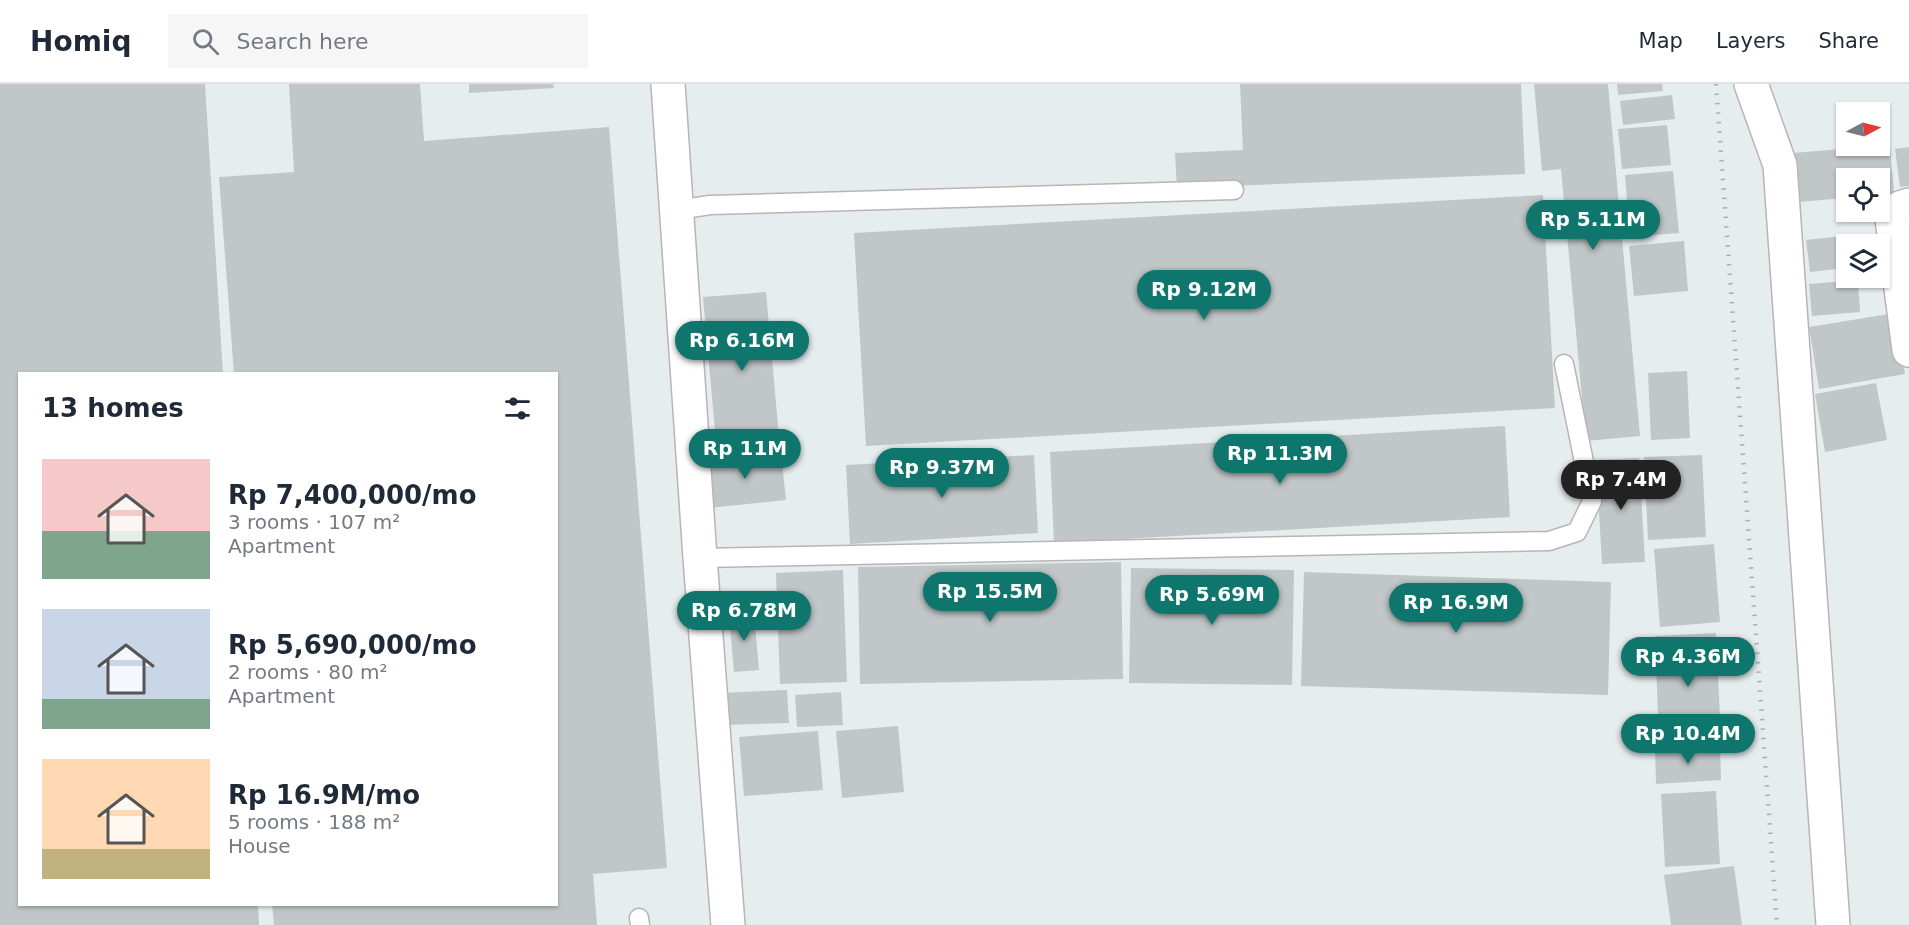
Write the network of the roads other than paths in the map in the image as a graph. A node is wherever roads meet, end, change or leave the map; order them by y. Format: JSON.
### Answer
{"nodes":[{"id":1,"x":668,"y":84,"type":"edge"},
{"id":2,"x":1751,"y":84,"type":"edge"},
{"id":3,"x":1233,"y":190,"type":"dead end"},
{"id":4,"x":1909,"y":205,"type":"edge"},
{"id":5,"x":677,"y":210,"type":"junction"},
{"id":6,"x":1909,"y":350,"type":"edge"},
{"id":7,"x":1564,"y":364,"type":"dead end"},
{"id":8,"x":700,"y":558,"type":"junction"},
{"id":9,"x":728,"y":925,"type":"edge"},
{"id":10,"x":1833,"y":925,"type":"edge"}],
"edges":[{"from":1,"to":5,"type":"street"},
{"from":2,"to":10,"type":"street"},
{"from":3,"to":5,"type":"lane"},
{"from":4,"to":6,"type":"street"},
{"from":5,"to":8,"type":"street"},
{"from":7,"to":8,"type":"lane"},
{"from":8,"to":9,"type":"street"}]}
